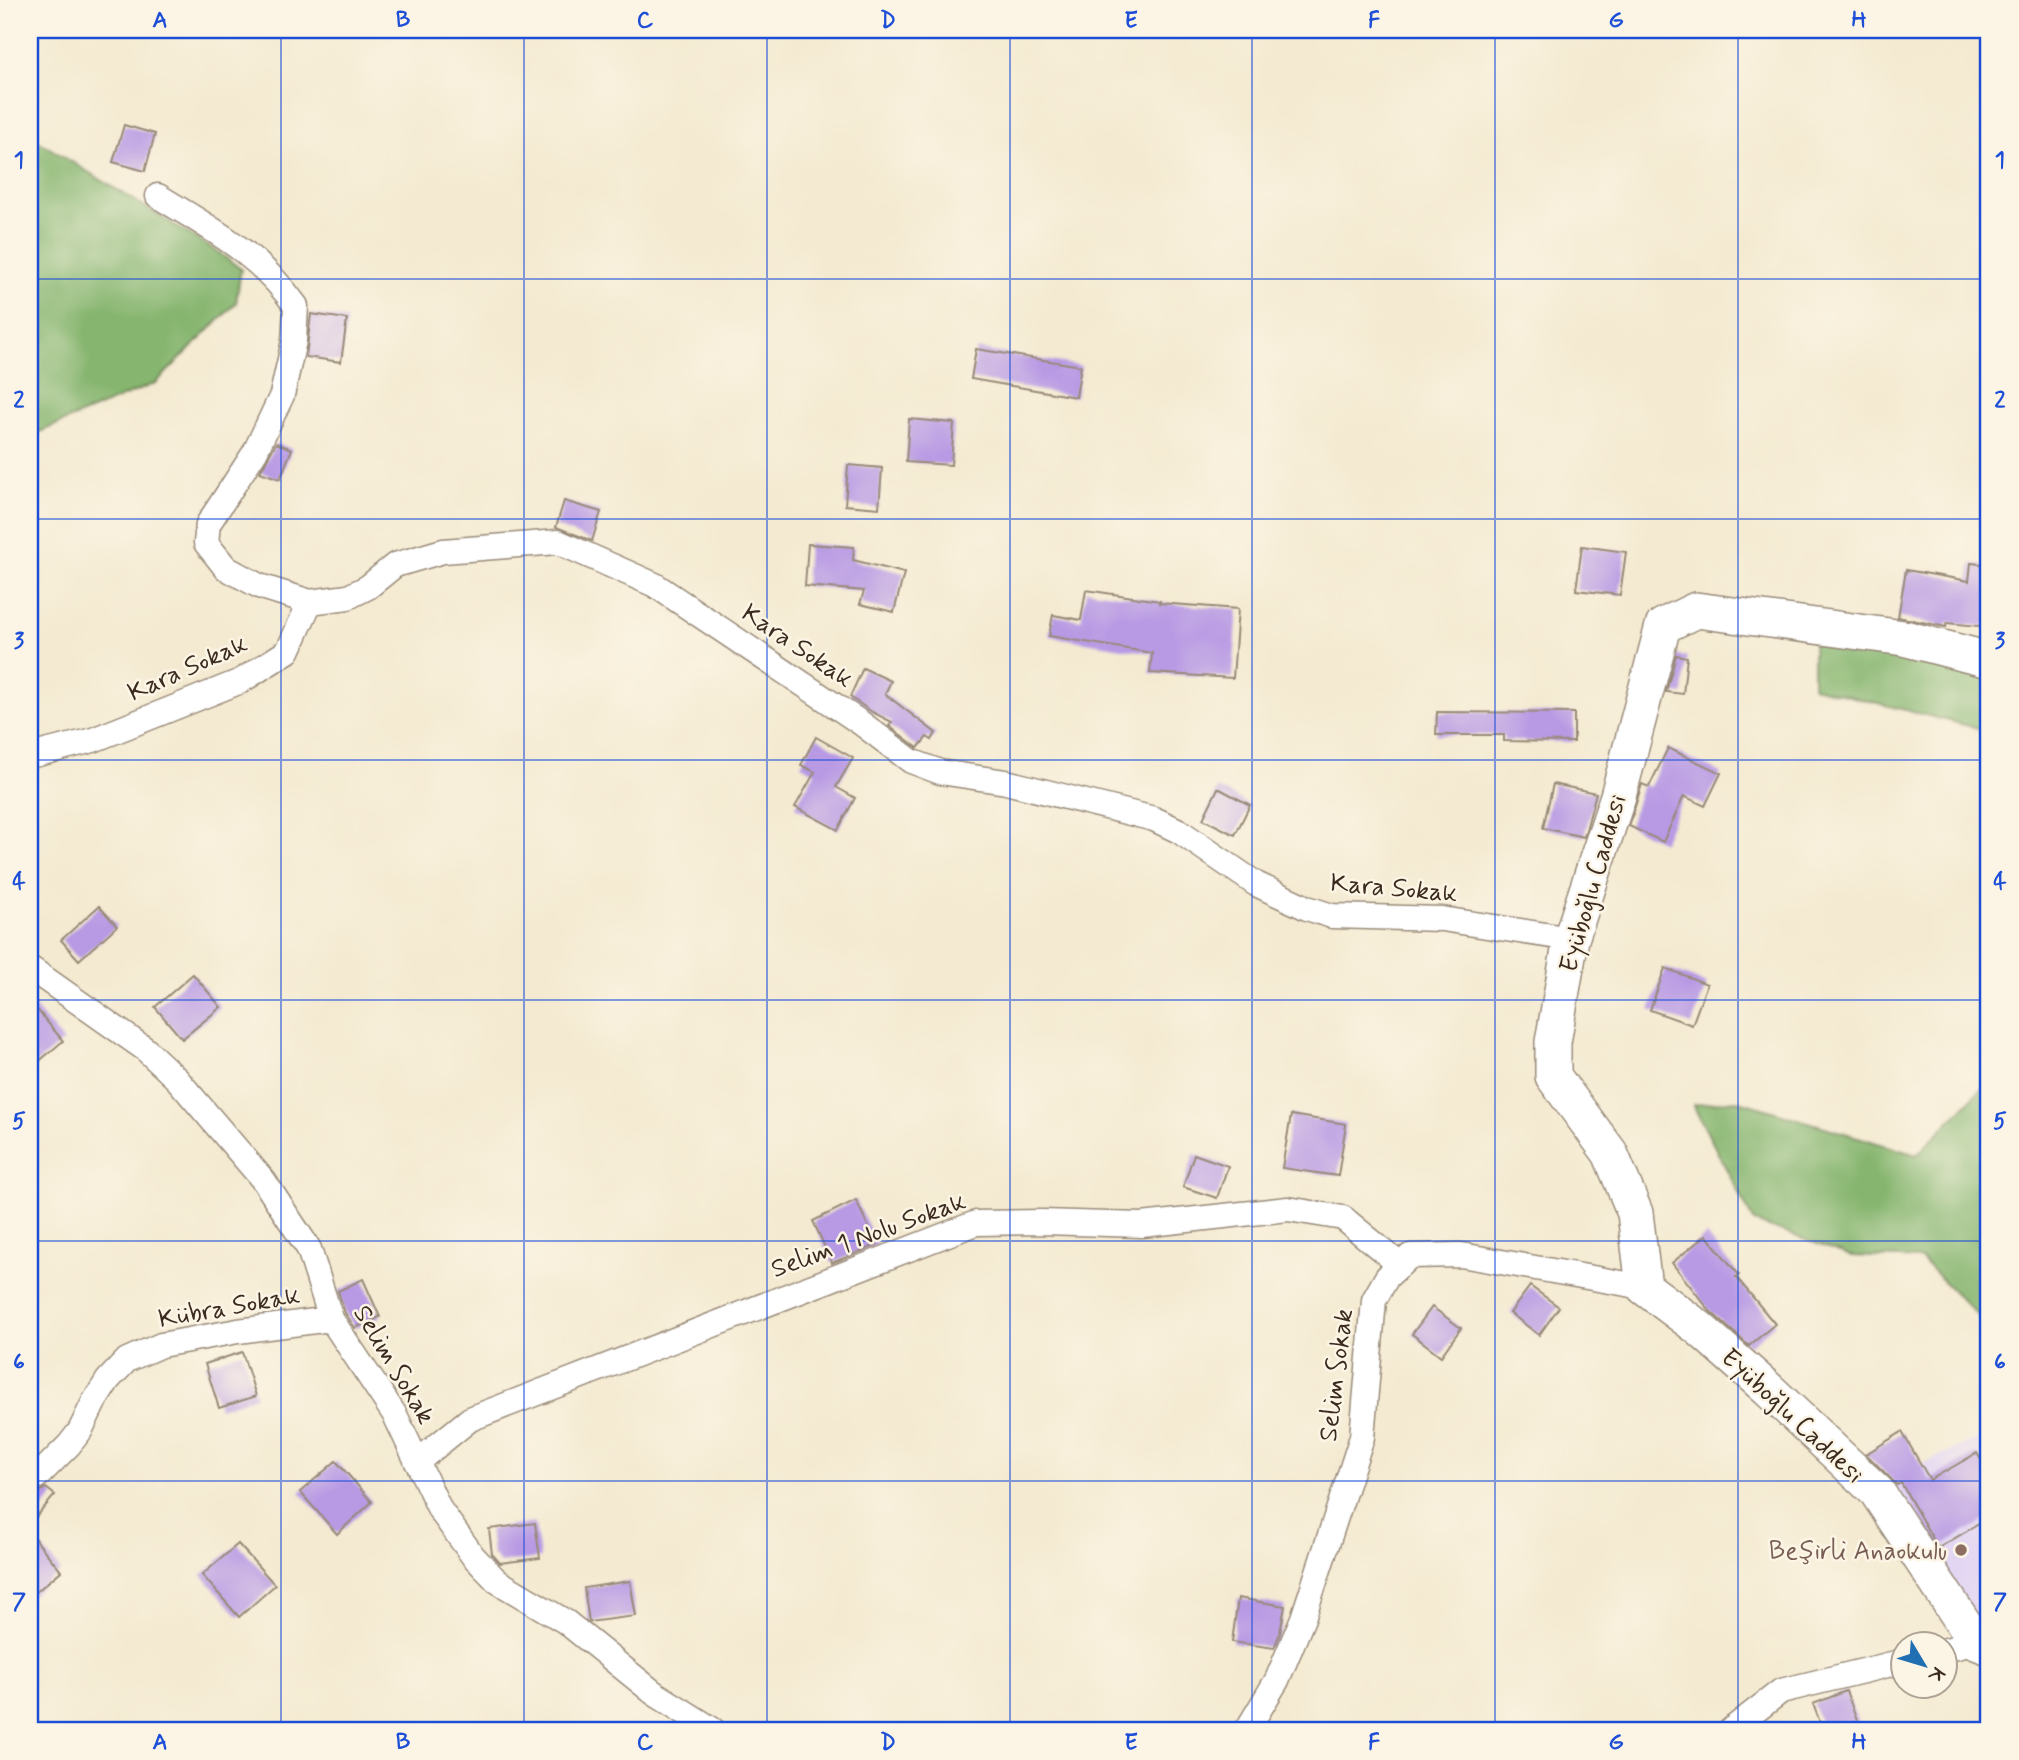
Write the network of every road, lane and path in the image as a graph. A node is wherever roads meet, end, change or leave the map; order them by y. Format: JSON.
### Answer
{"nodes":[{"id":1,"x":158,"y":196,"type":"dead end"},
{"id":2,"x":310,"y":601,"type":"junction"},
{"id":3,"x":1989,"y":660,"type":"edge"},
{"id":4,"x":30,"y":755,"type":"edge"},
{"id":5,"x":1571,"y":939,"type":"junction"},
{"id":6,"x":30,"y":968,"type":"edge"},
{"id":7,"x":1400,"y":1265,"type":"junction"},
{"id":8,"x":1644,"y":1287,"type":"junction"},
{"id":9,"x":331,"y":1319,"type":"junction"},
{"id":10,"x":417,"y":1462,"type":"junction"},
{"id":11,"x":30,"y":1481,"type":"edge"},
{"id":12,"x":1970,"y":1646,"type":"edge"},
{"id":13,"x":1890,"y":1664,"type":"edge"},
{"id":14,"x":713,"y":1730,"type":"edge"},
{"id":15,"x":1247,"y":1730,"type":"edge"},
{"id":16,"x":1731,"y":1730,"type":"edge"}],
"edges":[{"from":1,"to":2,"type":"street"},
{"from":2,"to":4,"type":"street","name":"Kara Sokak"},
{"from":2,"to":5,"type":"street","name":"Kara Sokak"},
{"from":3,"to":5,"type":"street","name":"Eyüboğlu Caddesi"},
{"from":5,"to":8,"type":"street","name":"Eyüboğlu Caddesi"},
{"from":6,"to":9,"type":"street","name":"Selim Sokak"},
{"from":7,"to":8,"type":"street"},
{"from":7,"to":10,"type":"street","name":"Selim 1 Nolu Sokak"},
{"from":7,"to":15,"type":"street","name":"Selim Sokak"},
{"from":8,"to":12,"type":"street","name":"Eyüboğlu Caddesi"},
{"from":9,"to":10,"type":"street","name":"Selim Sokak"},
{"from":9,"to":11,"type":"street","name":"Kübra Sokak"},
{"from":10,"to":14,"type":"street","name":"Selim Sokak"},
{"from":13,"to":16,"type":"street"}]}
